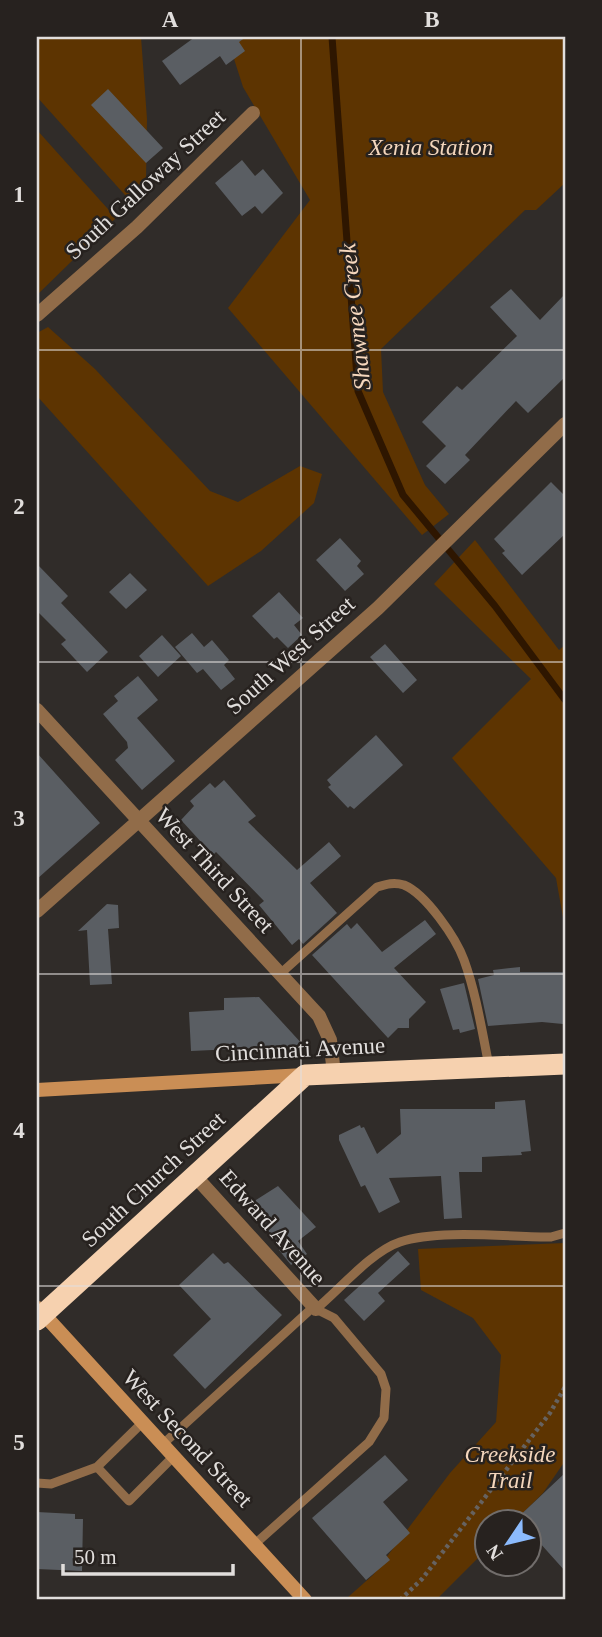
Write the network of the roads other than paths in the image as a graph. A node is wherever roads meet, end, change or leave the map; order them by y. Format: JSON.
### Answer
{"nodes":[{"id":1,"x":253,"y":113,"type":"dead end"},
{"id":2,"x":37,"y":315,"type":"edge"},
{"id":3,"x":565,"y":424,"type":"edge"},
{"id":4,"x":37,"y":710,"type":"edge"},
{"id":5,"x":139,"y":820,"type":"junction"},
{"id":6,"x":37,"y":911,"type":"edge"},
{"id":7,"x":281,"y":974,"type":"junction"},
{"id":8,"x":565,"y":1064,"type":"edge"},
{"id":9,"x":489,"y":1066,"type":"junction"},
{"id":10,"x":334,"y":1073,"type":"junction"},
{"id":11,"x":304,"y":1075,"type":"junction"},
{"id":12,"x":37,"y":1090,"type":"edge"},
{"id":13,"x":195,"y":1176,"type":"junction"},
{"id":14,"x":565,"y":1233,"type":"edge"},
{"id":15,"x":316,"y":1309,"type":"junction"},
{"id":16,"x":39,"y":1314,"type":"edge"},
{"id":17,"x":143,"y":1422,"type":"junction"},
{"id":18,"x":163,"y":1444,"type":"junction"},
{"id":19,"x":174,"y":1456,"type":"junction"},
{"id":20,"x":97,"y":1467,"type":"junction"},
{"id":21,"x":37,"y":1483,"type":"edge"},
{"id":22,"x":255,"y":1544,"type":"junction"},
{"id":23,"x":305,"y":1600,"type":"edge"}],
"edges":[{"from":1,"to":2,"type":"street","name":"South Galloway Street"},
{"from":3,"to":5,"type":"street","name":"South West Street"},
{"from":4,"to":5,"type":"street","name":"West Third Street"},
{"from":5,"to":6,"type":"street","name":"South West Street"},
{"from":5,"to":7,"type":"street","name":"West Third Street"},
{"from":7,"to":9,"type":"lane"},
{"from":7,"to":10,"type":"street","name":"West Third Street"},
{"from":8,"to":9,"type":"highway","name":"Cincinnati Avenue"},
{"from":9,"to":10,"type":"highway","name":"Cincinnati Avenue"},
{"from":10,"to":11,"type":"highway","name":"Cincinnati Avenue"},
{"from":11,"to":12,"type":"main road","name":"Cincinnati Avenue"},
{"from":11,"to":13,"type":"highway","name":"South Church Street"},
{"from":13,"to":15,"type":"street","name":"Edward Avenue"},
{"from":13,"to":16,"type":"highway","name":"South Church Street"},
{"from":14,"to":15,"type":"lane"},
{"from":15,"to":18,"type":"lane"},
{"from":15,"to":22,"type":"lane"},
{"from":16,"to":17,"type":"main road","name":"West Second Street"},
{"from":17,"to":18,"type":"main road","name":"West Second Street"},
{"from":17,"to":20,"type":"lane"},
{"from":18,"to":19,"type":"main road","name":"West Second Street"},
{"from":19,"to":20,"type":"lane"},
{"from":19,"to":22,"type":"main road","name":"West Second Street"},
{"from":20,"to":21,"type":"lane"},
{"from":22,"to":23,"type":"main road","name":"West Second Street"}]}
